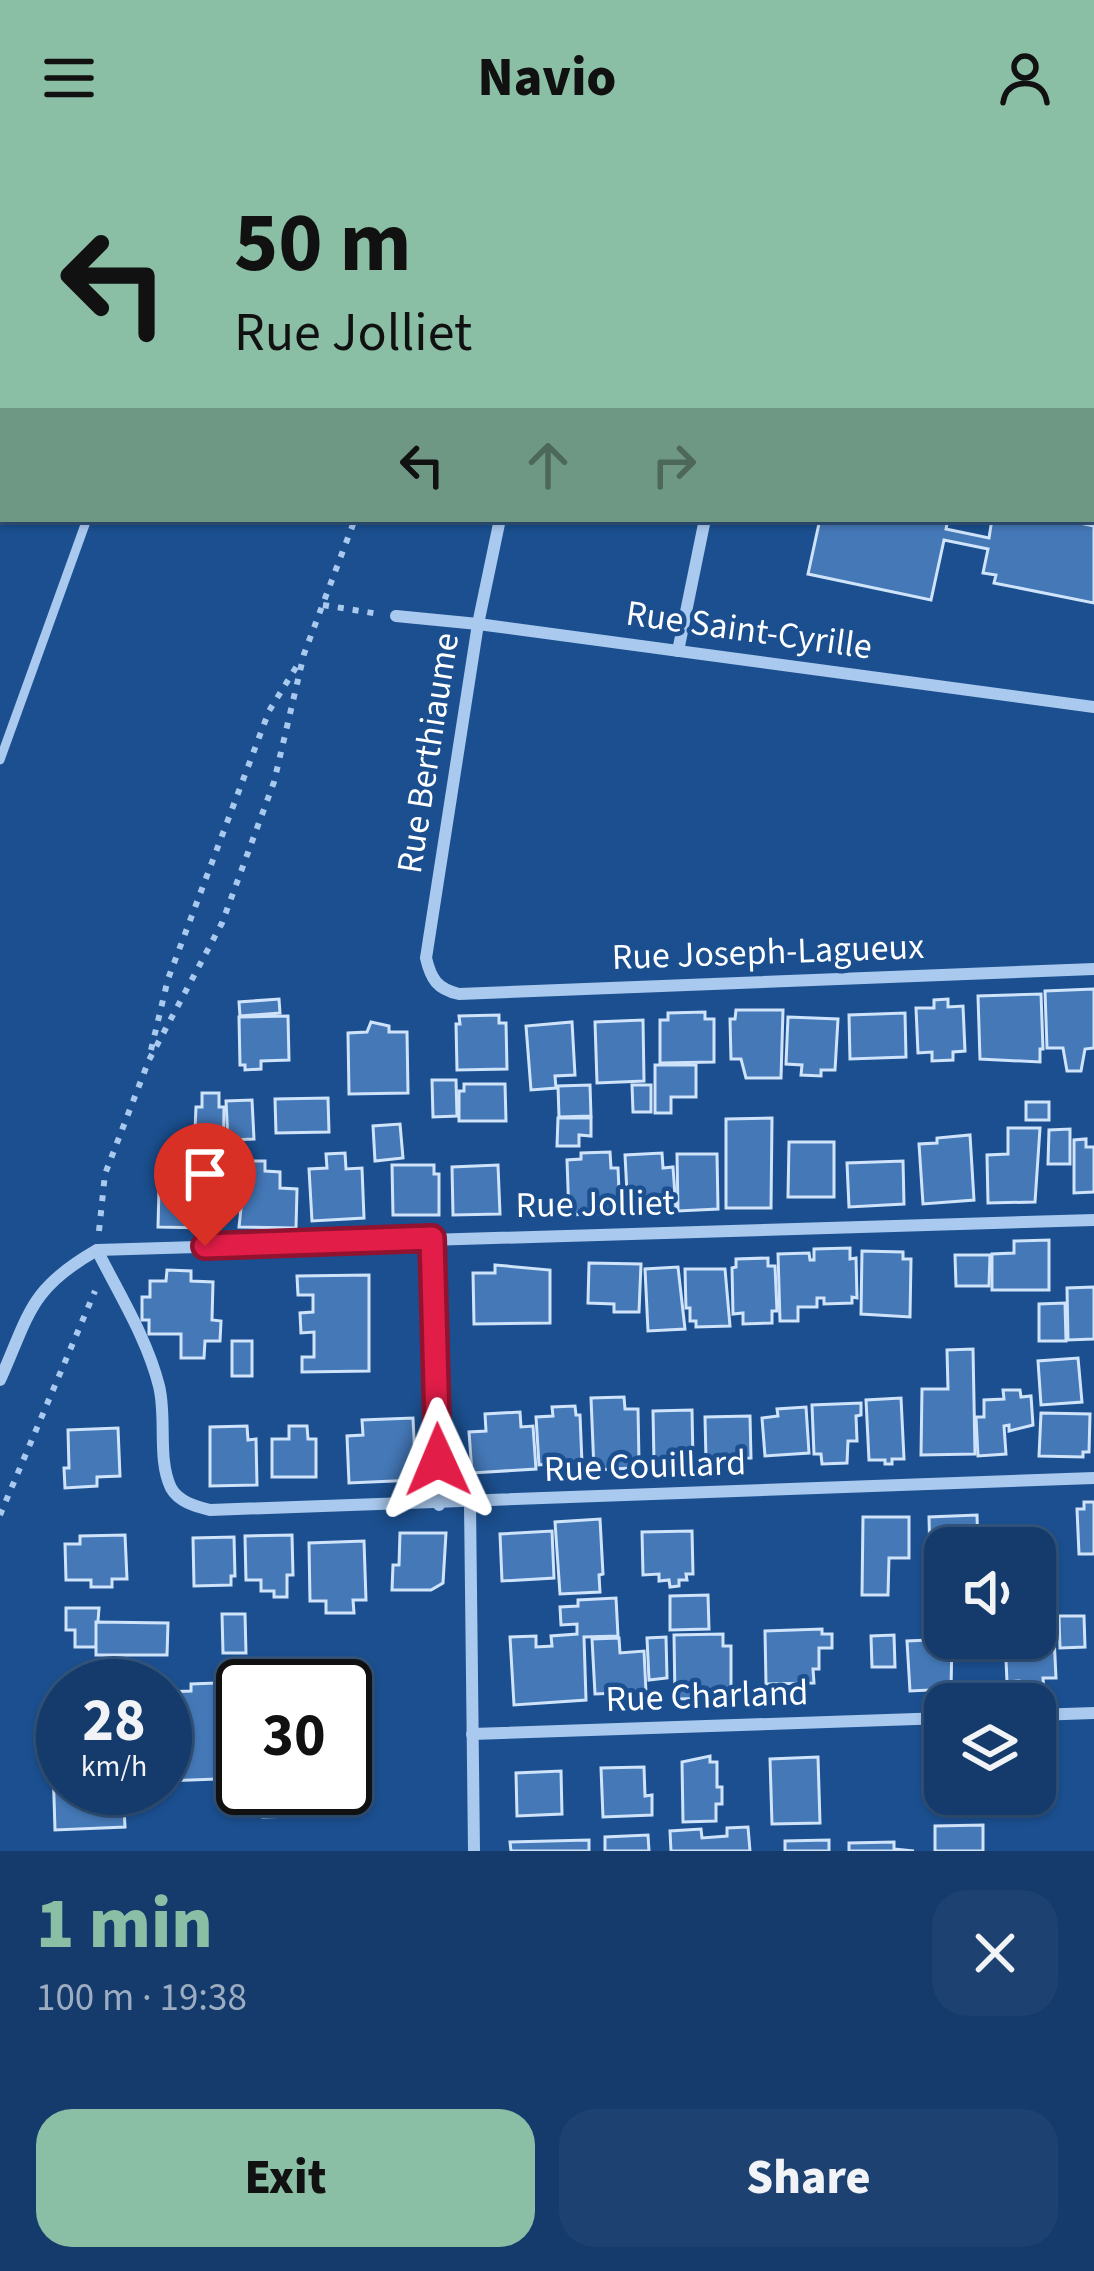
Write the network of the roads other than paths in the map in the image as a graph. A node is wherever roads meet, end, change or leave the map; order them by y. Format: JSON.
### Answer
{"nodes":[{"id":1,"x":86,"y":522,"type":"edge"},
{"id":2,"x":499,"y":522,"type":"edge"},
{"id":3,"x":704,"y":522,"type":"edge"},
{"id":4,"x":396,"y":616,"type":"road end"},
{"id":5,"x":478,"y":623,"type":"junction"},
{"id":6,"x":678,"y":651,"type":"junction"},
{"id":7,"x":1094,"y":707,"type":"edge"},
{"id":8,"x":0,"y":760,"type":"edge"},
{"id":9,"x":1094,"y":969,"type":"edge"},
{"id":10,"x":445,"y":991,"type":"joint"},
{"id":11,"x":1094,"y":1220,"type":"edge"},
{"id":12,"x":432,"y":1238,"type":"junction"},
{"id":13,"x":97,"y":1250,"type":"junction"},
{"id":14,"x":0,"y":1380,"type":"edge"},
{"id":15,"x":1094,"y":1478,"type":"edge"},
{"id":16,"x":470,"y":1503,"type":"junction"},
{"id":17,"x":439,"y":1505,"type":"junction"},
{"id":18,"x":1094,"y":1713,"type":"edge"},
{"id":19,"x":1056,"y":1714,"type":"edge"},
{"id":20,"x":924,"y":1719,"type":"edge"},
{"id":21,"x":472,"y":1734,"type":"junction"},
{"id":22,"x":474,"y":1851,"type":"edge"}],
"edges":[{"from":1,"to":8,"type":"lane"},
{"from":2,"to":5,"type":"street","name":"Rue Berthiaume"},
{"from":3,"to":6,"type":"street"},
{"from":4,"to":5,"type":"street","name":"Rue Saint-Cyrille"},
{"from":5,"to":6,"type":"street","name":"Rue Saint-Cyrille"},
{"from":5,"to":10,"type":"street","name":"Rue Berthiaume"},
{"from":6,"to":7,"type":"street","name":"Rue Saint-Cyrille"},
{"from":9,"to":10,"type":"street","name":"Rue Joseph-Lagueux"},
{"from":11,"to":12,"type":"street","name":"Rue Jolliet"},
{"from":12,"to":13,"type":"street","name":"Rue Jolliet"},
{"from":12,"to":17,"type":"street"},
{"from":13,"to":14,"type":"street"},
{"from":13,"to":17,"type":"street","name":"Rue Couillard"},
{"from":15,"to":16,"type":"street","name":"Rue Couillard"},
{"from":16,"to":17,"type":"street","name":"Rue Couillard"},
{"from":16,"to":21,"type":"street"},
{"from":18,"to":19,"type":"street"},
{"from":20,"to":21,"type":"street","name":"Rue Charland"},
{"from":21,"to":22,"type":"street"}]}
